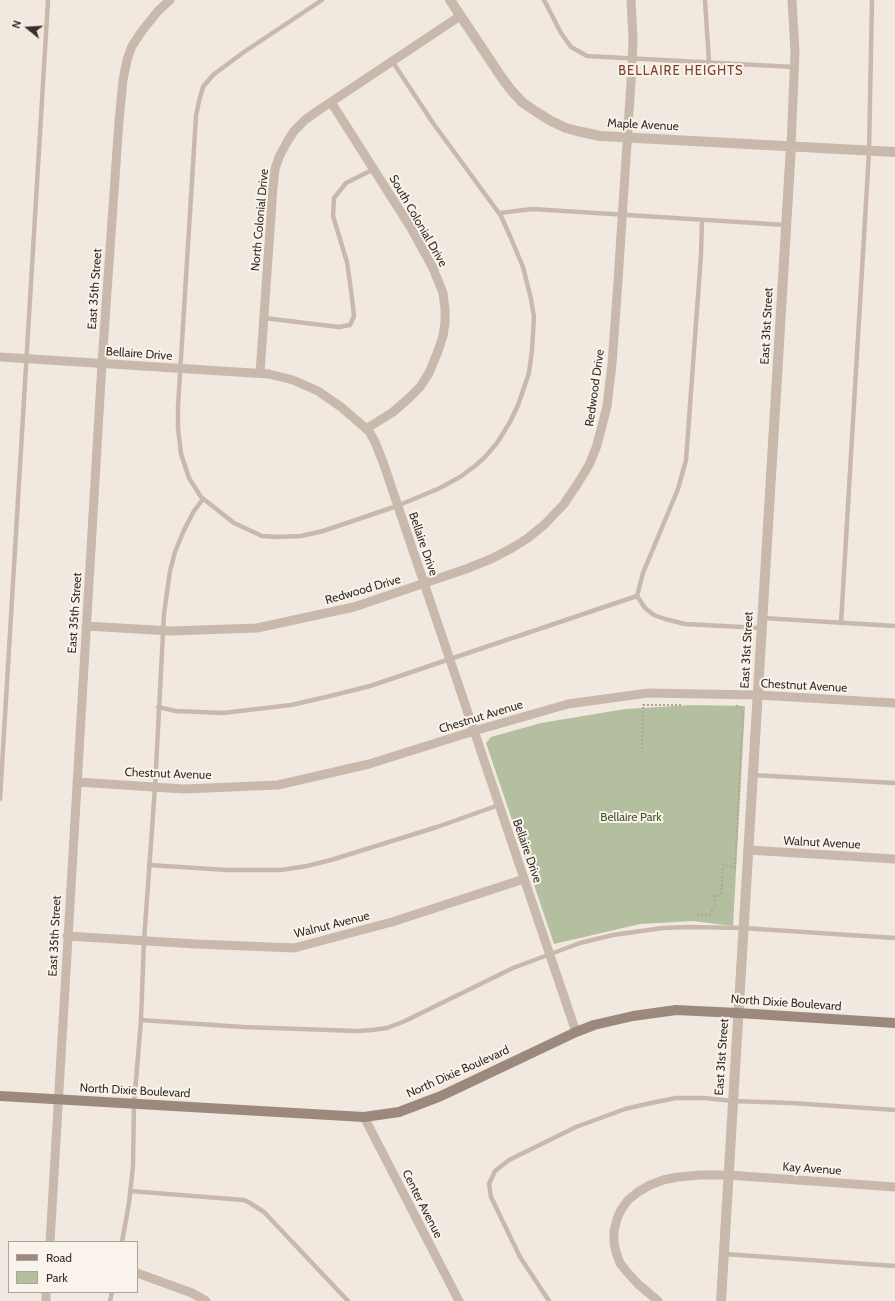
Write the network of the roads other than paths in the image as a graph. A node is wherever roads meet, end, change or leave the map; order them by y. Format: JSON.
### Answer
{"nodes":[{"id":1,"x":48,"y":0,"type":"edge"},
{"id":2,"x":170,"y":0,"type":"edge"},
{"id":3,"x":322,"y":0,"type":"edge"},
{"id":4,"x":450,"y":0,"type":"edge"},
{"id":5,"x":544,"y":0,"type":"edge"},
{"id":6,"x":631,"y":0,"type":"edge"},
{"id":7,"x":705,"y":0,"type":"edge"},
{"id":8,"x":792,"y":0,"type":"edge"},
{"id":9,"x":872,"y":0,"type":"edge"},
{"id":10,"x":460,"y":16,"type":"junction"},
{"id":11,"x":632,"y":58,"type":"junction"},
{"id":12,"x":392,"y":61,"type":"junction"},
{"id":13,"x":709,"y":62,"type":"junction"},
{"id":14,"x":794,"y":67,"type":"junction"},
{"id":15,"x":331,"y":102,"type":"junction"},
{"id":16,"x":627,"y":138,"type":"junction"},
{"id":17,"x":791,"y":146,"type":"junction"},
{"id":18,"x":869,"y":152,"type":"junction"},
{"id":19,"x":895,"y":152,"type":"edge"},
{"id":20,"x":374,"y":169,"type":"junction"},
{"id":21,"x":500,"y":213,"type":"junction"},
{"id":22,"x":622,"y":215,"type":"junction"},
{"id":23,"x":702,"y":220,"type":"junction"},
{"id":24,"x":786,"y":225,"type":"junction"},
{"id":25,"x":264,"y":318,"type":"junction"},
{"id":26,"x":0,"y":357,"type":"edge"},
{"id":27,"x":26,"y":358,"type":"junction"},
{"id":28,"x":102,"y":363,"type":"junction"},
{"id":29,"x":180,"y":368,"type":"junction"},
{"id":30,"x":260,"y":373,"type":"junction"},
{"id":31,"x":366,"y":429,"type":"junction"},
{"id":32,"x":203,"y":499,"type":"junction"},
{"id":33,"x":398,"y":506,"type":"junction"},
{"id":34,"x":424,"y":584,"type":"junction"},
{"id":35,"x":637,"y":596,"type":"junction"},
{"id":36,"x":762,"y":623,"type":"junction"},
{"id":37,"x":841,"y":623,"type":"junction"},
{"id":38,"x":86,"y":626,"type":"junction"},
{"id":39,"x":895,"y":626,"type":"edge"},
{"id":40,"x":162,"y":631,"type":"junction"},
{"id":41,"x":449,"y":659,"type":"junction"},
{"id":42,"x":757,"y":696,"type":"junction"},
{"id":43,"x":895,"y":703,"type":"edge"},
{"id":44,"x":158,"y":707,"type":"junction"},
{"id":45,"x":474,"y":731,"type":"junction"},
{"id":46,"x":752,"y":775,"type":"junction"},
{"id":47,"x":77,"y":782,"type":"junction"},
{"id":48,"x":895,"y":782,"type":"edge"},
{"id":49,"x":155,"y":787,"type":"junction"},
{"id":50,"x":0,"y":799,"type":"edge"},
{"id":51,"x":499,"y":805,"type":"junction"},
{"id":52,"x":748,"y":850,"type":"junction"},
{"id":53,"x":895,"y":859,"type":"edge"},
{"id":54,"x":149,"y":865,"type":"junction"},
{"id":55,"x":524,"y":879,"type":"junction"},
{"id":56,"x":743,"y":928,"type":"junction"},
{"id":57,"x":67,"y":936,"type":"junction"},
{"id":58,"x":895,"y":938,"type":"edge"},
{"id":59,"x":144,"y":941,"type":"junction"},
{"id":60,"x":549,"y":954,"type":"junction"},
{"id":61,"x":738,"y":1012,"type":"junction"},
{"id":62,"x":140,"y":1020,"type":"junction"},
{"id":63,"x":895,"y":1023,"type":"edge"},
{"id":64,"x":576,"y":1032,"type":"junction"},
{"id":65,"x":0,"y":1096,"type":"edge"},
{"id":66,"x":58,"y":1100,"type":"junction"},
{"id":67,"x":733,"y":1102,"type":"junction"},
{"id":68,"x":134,"y":1104,"type":"junction"},
{"id":69,"x":895,"y":1110,"type":"edge"},
{"id":70,"x":364,"y":1117,"type":"junction"},
{"id":71,"x":728,"y":1175,"type":"junction"},
{"id":72,"x":895,"y":1187,"type":"edge"},
{"id":73,"x":130,"y":1191,"type":"junction"},
{"id":74,"x":50,"y":1241,"type":"edge"},
{"id":75,"x":122,"y":1241,"type":"edge"},
{"id":76,"x":724,"y":1254,"type":"junction"},
{"id":77,"x":895,"y":1266,"type":"edge"},
{"id":78,"x":138,"y":1273,"type":"edge"},
{"id":79,"x":206,"y":1301,"type":"edge"},
{"id":80,"x":348,"y":1301,"type":"edge"},
{"id":81,"x":459,"y":1301,"type":"edge"},
{"id":82,"x":549,"y":1301,"type":"edge"},
{"id":83,"x":658,"y":1301,"type":"edge"},
{"id":84,"x":721,"y":1301,"type":"edge"}],
"edges":[{"from":1,"to":27,"type":"lane"},
{"from":2,"to":28,"type":"street","name":"East 35th Street"},
{"from":3,"to":29,"type":"lane"},
{"from":4,"to":10,"type":"street","name":"Maple Avenue"},
{"from":5,"to":11,"type":"lane"},
{"from":6,"to":11,"type":"street","name":"Redwood Drive"},
{"from":7,"to":13,"type":"lane"},
{"from":8,"to":14,"type":"street","name":"East 31st Street"},
{"from":9,"to":18,"type":"lane"},
{"from":10,"to":12,"type":"street","name":"North Colonial Drive"},
{"from":10,"to":16,"type":"street","name":"Maple Avenue"},
{"from":11,"to":13,"type":"lane"},
{"from":11,"to":16,"type":"street","name":"Redwood Drive"},
{"from":12,"to":15,"type":"street","name":"North Colonial Drive"},
{"from":12,"to":21,"type":"lane"},
{"from":13,"to":14,"type":"lane"},
{"from":14,"to":17,"type":"street","name":"East 31st Street"},
{"from":15,"to":20,"type":"street","name":"South Colonial Drive"},
{"from":15,"to":25,"type":"street","name":"North Colonial Drive"},
{"from":16,"to":17,"type":"street","name":"Maple Avenue"},
{"from":16,"to":22,"type":"street","name":"Redwood Drive"},
{"from":17,"to":18,"type":"street","name":"Maple Avenue"},
{"from":17,"to":24,"type":"street","name":"East 31st Street"},
{"from":18,"to":19,"type":"street","name":"Maple Avenue"},
{"from":18,"to":37,"type":"lane"},
{"from":20,"to":25,"type":"lane"},
{"from":20,"to":31,"type":"street","name":"South Colonial Drive"},
{"from":21,"to":22,"type":"lane"},
{"from":21,"to":33,"type":"lane"},
{"from":22,"to":23,"type":"lane"},
{"from":22,"to":34,"type":"street","name":"Redwood Drive"},
{"from":23,"to":24,"type":"lane"},
{"from":23,"to":35,"type":"lane"},
{"from":24,"to":36,"type":"street","name":"East 31st Street"},
{"from":25,"to":30,"type":"street","name":"North Colonial Drive"},
{"from":26,"to":27,"type":"street","name":"Bellaire Drive"},
{"from":27,"to":28,"type":"street","name":"Bellaire Drive"},
{"from":27,"to":50,"type":"lane"},
{"from":28,"to":29,"type":"street","name":"Bellaire Drive"},
{"from":28,"to":38,"type":"street","name":"East 35th Street"},
{"from":29,"to":30,"type":"street","name":"Bellaire Drive"},
{"from":29,"to":32,"type":"lane"},
{"from":30,"to":31,"type":"street","name":"Bellaire Drive"},
{"from":31,"to":33,"type":"street","name":"Bellaire Drive"},
{"from":32,"to":33,"type":"lane"},
{"from":32,"to":40,"type":"lane"},
{"from":33,"to":34,"type":"street","name":"Bellaire Drive"},
{"from":34,"to":40,"type":"street","name":"Redwood Drive"},
{"from":34,"to":41,"type":"street","name":"Bellaire Drive"},
{"from":35,"to":36,"type":"lane"},
{"from":35,"to":41,"type":"lane"},
{"from":36,"to":37,"type":"lane"},
{"from":36,"to":42,"type":"street","name":"East 31st Street"},
{"from":37,"to":39,"type":"lane"},
{"from":38,"to":40,"type":"street","name":"Redwood Drive"},
{"from":38,"to":47,"type":"street","name":"East 35th Street"},
{"from":40,"to":44,"type":"lane"},
{"from":41,"to":44,"type":"lane"},
{"from":41,"to":45,"type":"street","name":"Bellaire Drive"},
{"from":42,"to":43,"type":"street","name":"Chestnut Avenue"},
{"from":42,"to":45,"type":"street","name":"Chestnut Avenue"},
{"from":42,"to":46,"type":"street","name":"East 31st Street"},
{"from":44,"to":49,"type":"lane"},
{"from":45,"to":49,"type":"street","name":"Chestnut Avenue"},
{"from":45,"to":51,"type":"street","name":"Bellaire Drive"},
{"from":46,"to":48,"type":"lane"},
{"from":46,"to":52,"type":"street","name":"East 31st Street"},
{"from":47,"to":49,"type":"street","name":"Chestnut Avenue"},
{"from":47,"to":57,"type":"street","name":"East 35th Street"},
{"from":49,"to":54,"type":"lane"},
{"from":51,"to":54,"type":"lane"},
{"from":51,"to":55,"type":"street","name":"Bellaire Drive"},
{"from":52,"to":53,"type":"street","name":"Walnut Avenue"},
{"from":52,"to":56,"type":"street","name":"East 31st Street"},
{"from":54,"to":59,"type":"lane"},
{"from":55,"to":59,"type":"street","name":"Walnut Avenue"},
{"from":55,"to":60,"type":"street","name":"Bellaire Drive"},
{"from":56,"to":58,"type":"lane"},
{"from":56,"to":60,"type":"lane"},
{"from":56,"to":61,"type":"street","name":"East 31st Street"},
{"from":57,"to":59,"type":"street","name":"Walnut Avenue"},
{"from":57,"to":66,"type":"street","name":"East 35th Street"},
{"from":59,"to":62,"type":"lane"},
{"from":60,"to":62,"type":"lane"},
{"from":60,"to":64,"type":"street","name":"Bellaire Drive"},
{"from":61,"to":63,"type":"main road","name":"North Dixie Boulevard"},
{"from":61,"to":64,"type":"main road","name":"North Dixie Boulevard"},
{"from":61,"to":67,"type":"street","name":"East 31st Street"},
{"from":62,"to":68,"type":"lane"},
{"from":64,"to":70,"type":"main road","name":"North Dixie Boulevard"},
{"from":65,"to":66,"type":"main road","name":"North Dixie Boulevard"},
{"from":66,"to":68,"type":"main road","name":"North Dixie Boulevard"},
{"from":66,"to":74,"type":"street","name":"East 35th Street"},
{"from":67,"to":69,"type":"lane"},
{"from":67,"to":71,"type":"street","name":"East 31st Street"},
{"from":67,"to":82,"type":"lane"},
{"from":68,"to":70,"type":"main road","name":"North Dixie Boulevard"},
{"from":68,"to":73,"type":"lane"},
{"from":70,"to":81,"type":"street","name":"Center Avenue"},
{"from":71,"to":72,"type":"street","name":"Kay Avenue"},
{"from":71,"to":76,"type":"street","name":"East 31st Street"},
{"from":71,"to":83,"type":"street","name":"Kay Avenue"},
{"from":73,"to":75,"type":"lane"},
{"from":73,"to":80,"type":"lane"},
{"from":76,"to":77,"type":"lane"},
{"from":76,"to":84,"type":"street","name":"East 31st Street"},
{"from":78,"to":79,"type":"street"}]}
